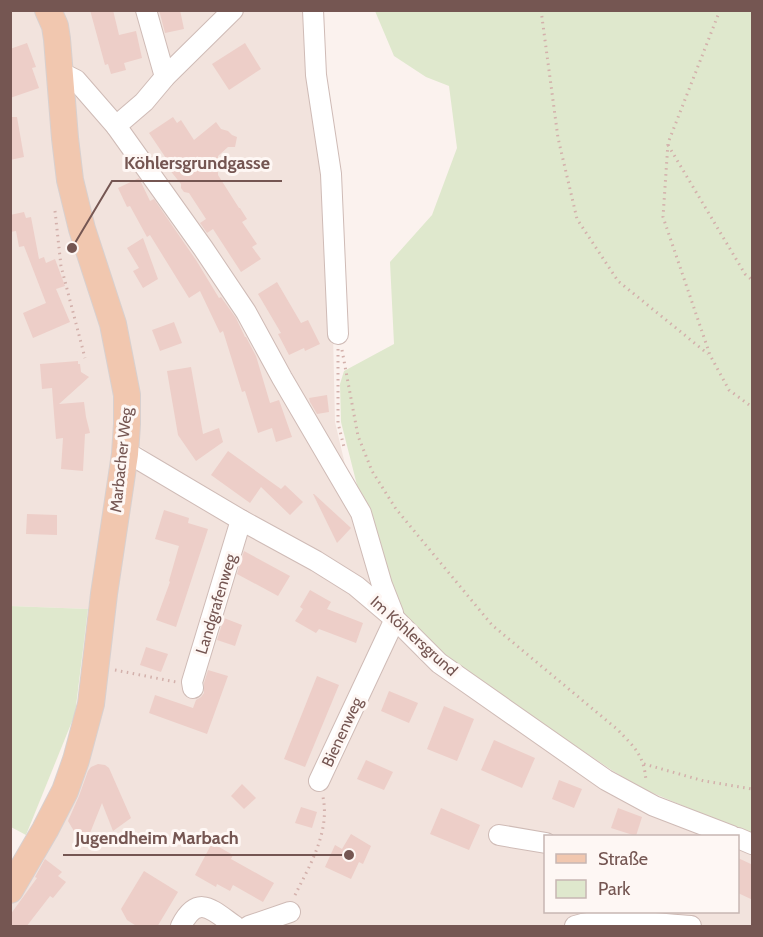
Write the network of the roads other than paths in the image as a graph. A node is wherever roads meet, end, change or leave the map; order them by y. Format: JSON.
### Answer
{"nodes":[{"id":1,"x":48,"y":10,"type":"edge"},
{"id":2,"x":146,"y":10,"type":"edge"},
{"id":3,"x":233,"y":10,"type":"edge"},
{"id":4,"x":314,"y":10,"type":"edge"},
{"id":5,"x":60,"y":72,"type":"junction"},
{"id":6,"x":165,"y":77,"type":"junction"},
{"id":7,"x":116,"y":126,"type":"junction"},
{"id":8,"x":338,"y":334,"type":"road end"},
{"id":9,"x":125,"y":454,"type":"junction"},
{"id":10,"x":241,"y":520,"type":"junction"},
{"id":11,"x":394,"y":619,"type":"junction"},
{"id":12,"x":187,"y":685,"type":"road end"},
{"id":13,"x":319,"y":781,"type":"road end"},
{"id":14,"x":720,"y":834,"type":"edge"},
{"id":15,"x":499,"y":835,"type":"dead end"},
{"id":16,"x":739,"y":838,"type":"edge"},
{"id":17,"x":544,"y":843,"type":"edge"},
{"id":18,"x":753,"y":844,"type":"edge"},
{"id":19,"x":10,"y":890,"type":"edge"},
{"id":20,"x":293,"y":904,"type":"road end"},
{"id":21,"x":181,"y":927,"type":"edge"},
{"id":22,"x":236,"y":927,"type":"edge"},
{"id":23,"x":249,"y":927,"type":"edge"},
{"id":24,"x":575,"y":927,"type":"edge"},
{"id":25,"x":691,"y":927,"type":"edge"}],
"edges":[{"from":1,"to":5,"type":"main road","name":"Marbacher Weg"},
{"from":2,"to":6,"type":"street"},
{"from":3,"to":6,"type":"street"},
{"from":4,"to":8,"type":"street"},
{"from":5,"to":7,"type":"street"},
{"from":5,"to":9,"type":"main road","name":"Marbacher Weg"},
{"from":6,"to":7,"type":"street"},
{"from":7,"to":11,"type":"street"},
{"from":9,"to":10,"type":"street","name":"Im Köhlersgrund"},
{"from":9,"to":19,"type":"main road","name":"Marbacher Weg"},
{"from":10,"to":11,"type":"street","name":"Im Köhlersgrund"},
{"from":10,"to":12,"type":"street","name":"Landgrafenweg"},
{"from":11,"to":13,"type":"street","name":"Bienenweg"},
{"from":11,"to":14,"type":"street","name":"Im Köhlersgrund"},
{"from":15,"to":17,"type":"street"},
{"from":16,"to":18,"type":"street"},
{"from":20,"to":23,"type":"street"},
{"from":21,"to":22,"type":"street"},
{"from":24,"to":25,"type":"street"}]}
